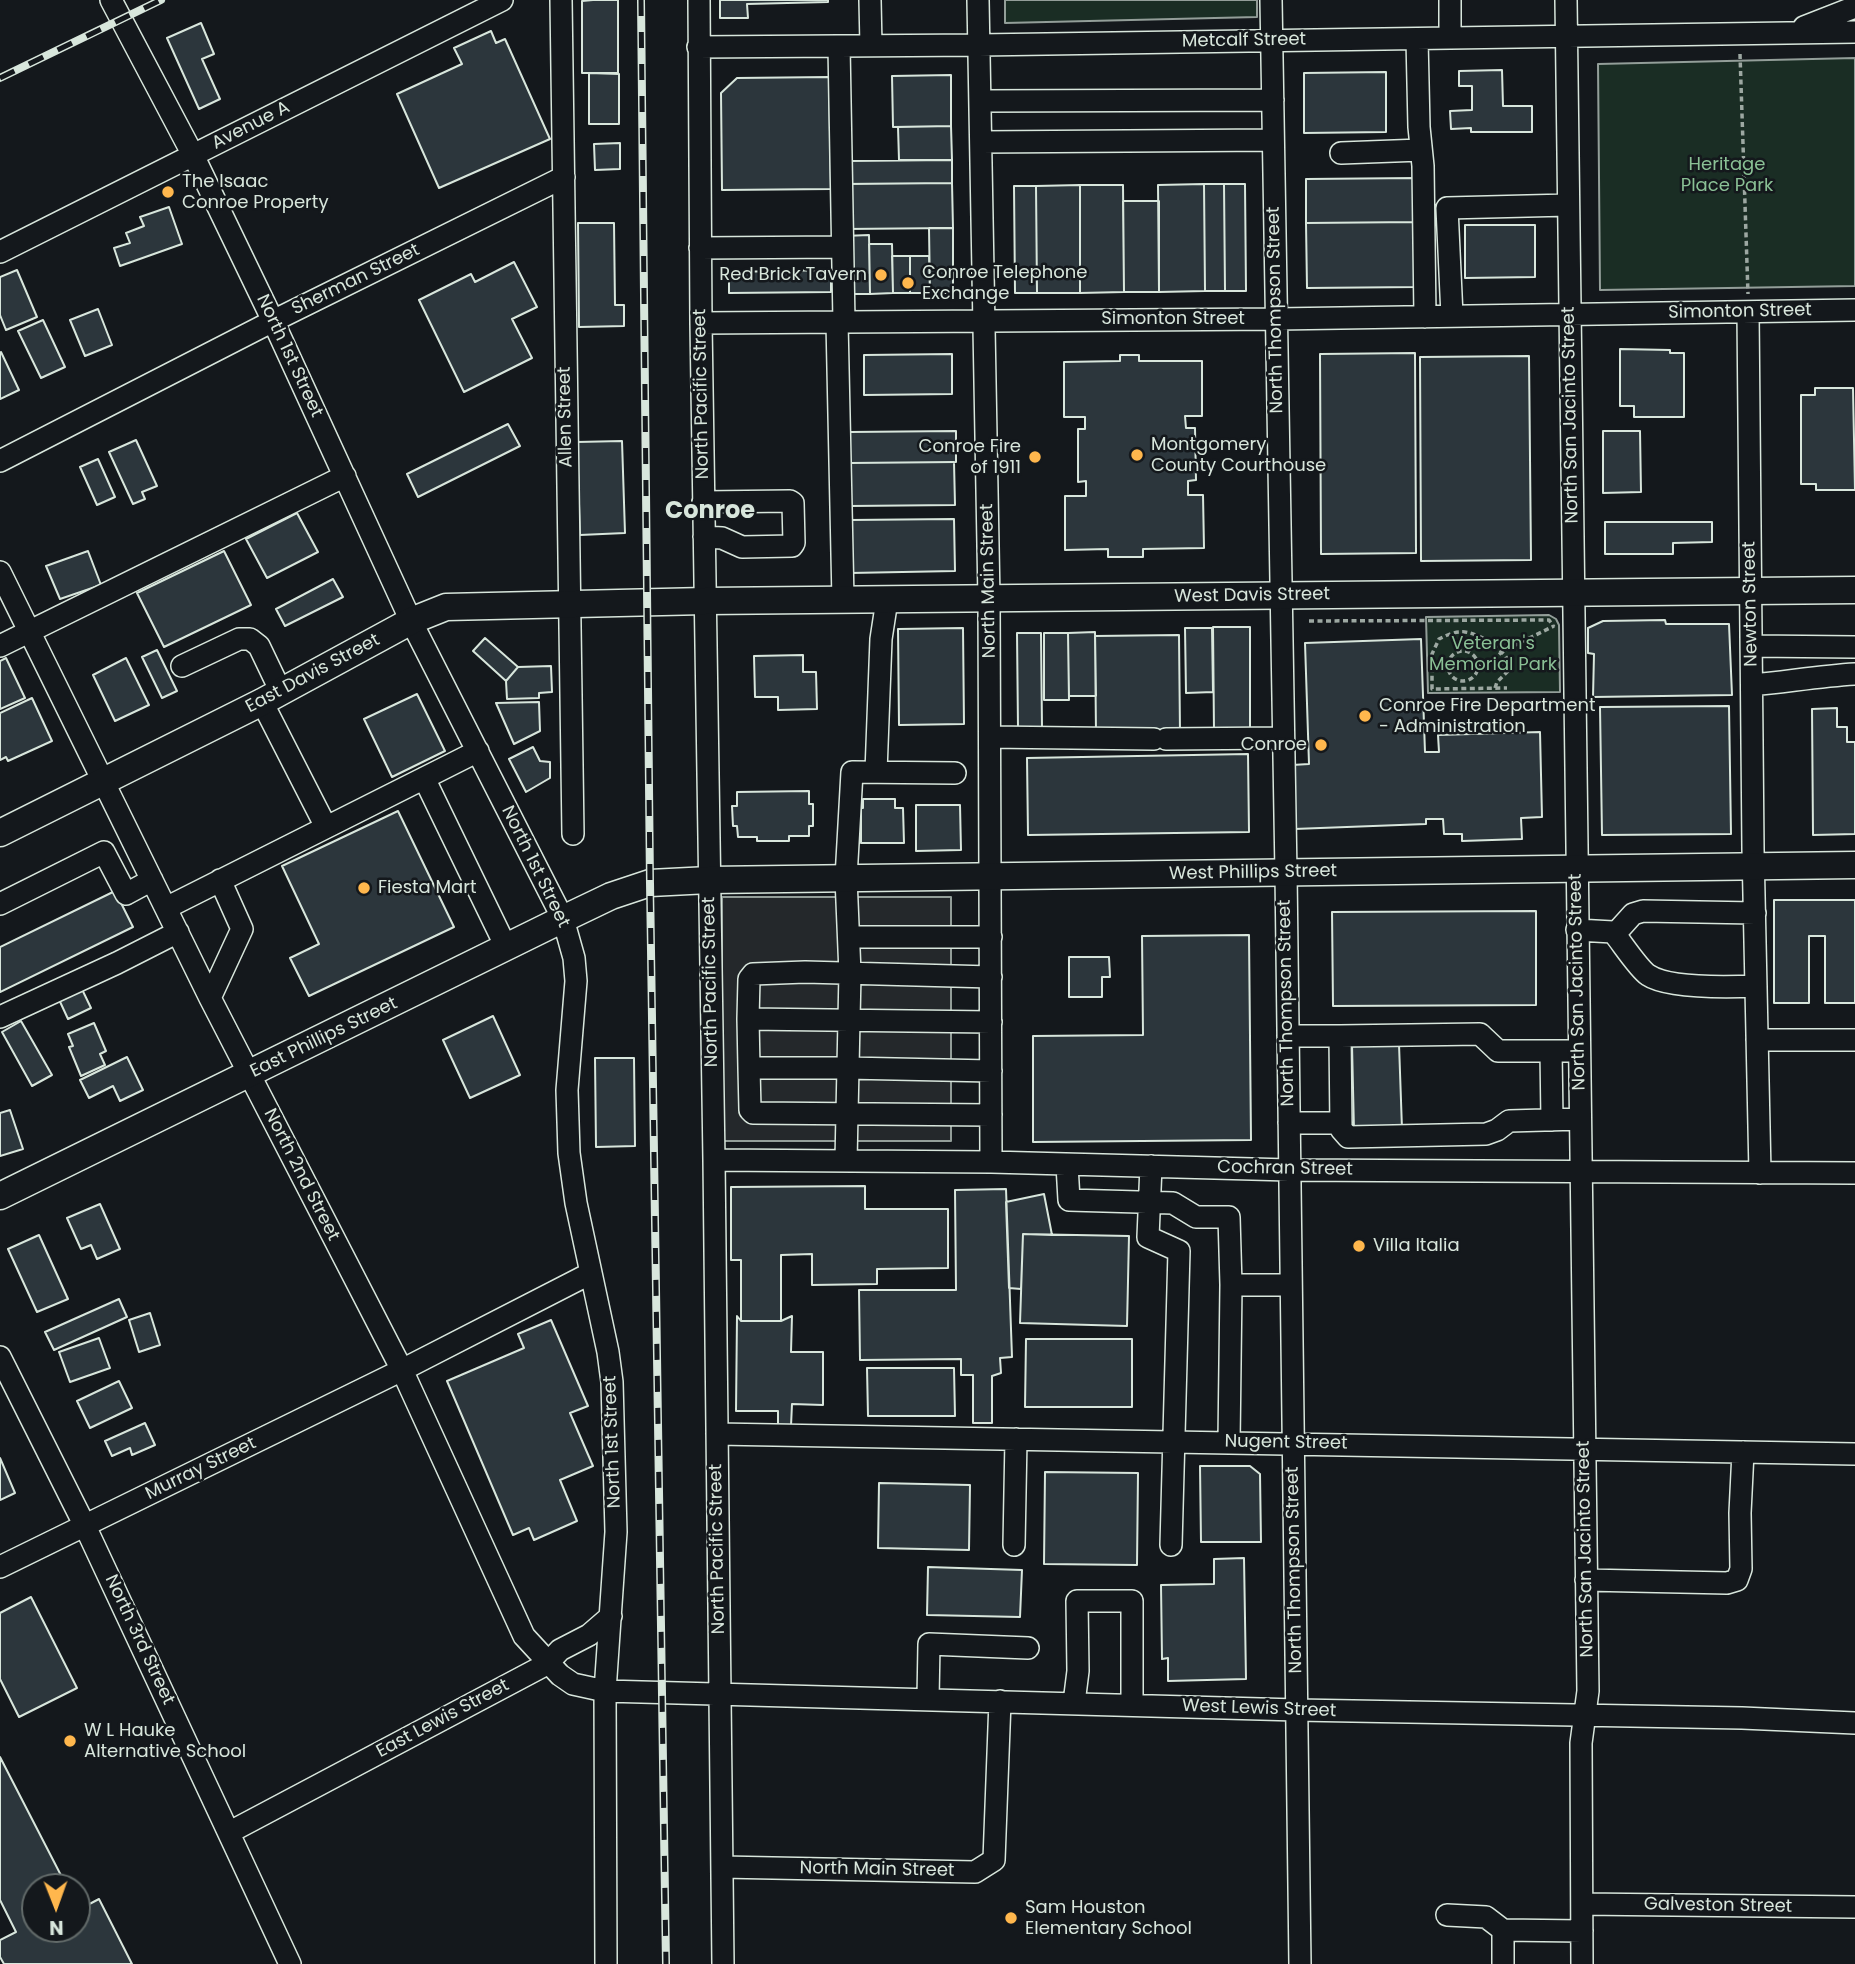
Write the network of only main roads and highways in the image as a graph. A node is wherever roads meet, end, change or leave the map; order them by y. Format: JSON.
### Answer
{"nodes":[{"id":1,"x":1855,"y":590,"type":"edge"},
{"id":2,"x":649,"y":603,"type":"joint"},
{"id":3,"x":0,"y":833,"type":"edge"},
{"id":4,"x":1855,"y":865,"type":"edge"},
{"id":5,"x":650,"y":883,"type":"joint"},
{"id":6,"x":0,"y":1196,"type":"edge"}],
"edges":[{"from":1,"to":2,"type":"main road","name":"West Davis Street"},
{"from":2,"to":3,"type":"main road","name":"East Davis Street"},
{"from":4,"to":5,"type":"main road","name":"West Phillips Street"},
{"from":5,"to":6,"type":"main road","name":"East Phillips Street"}]}
